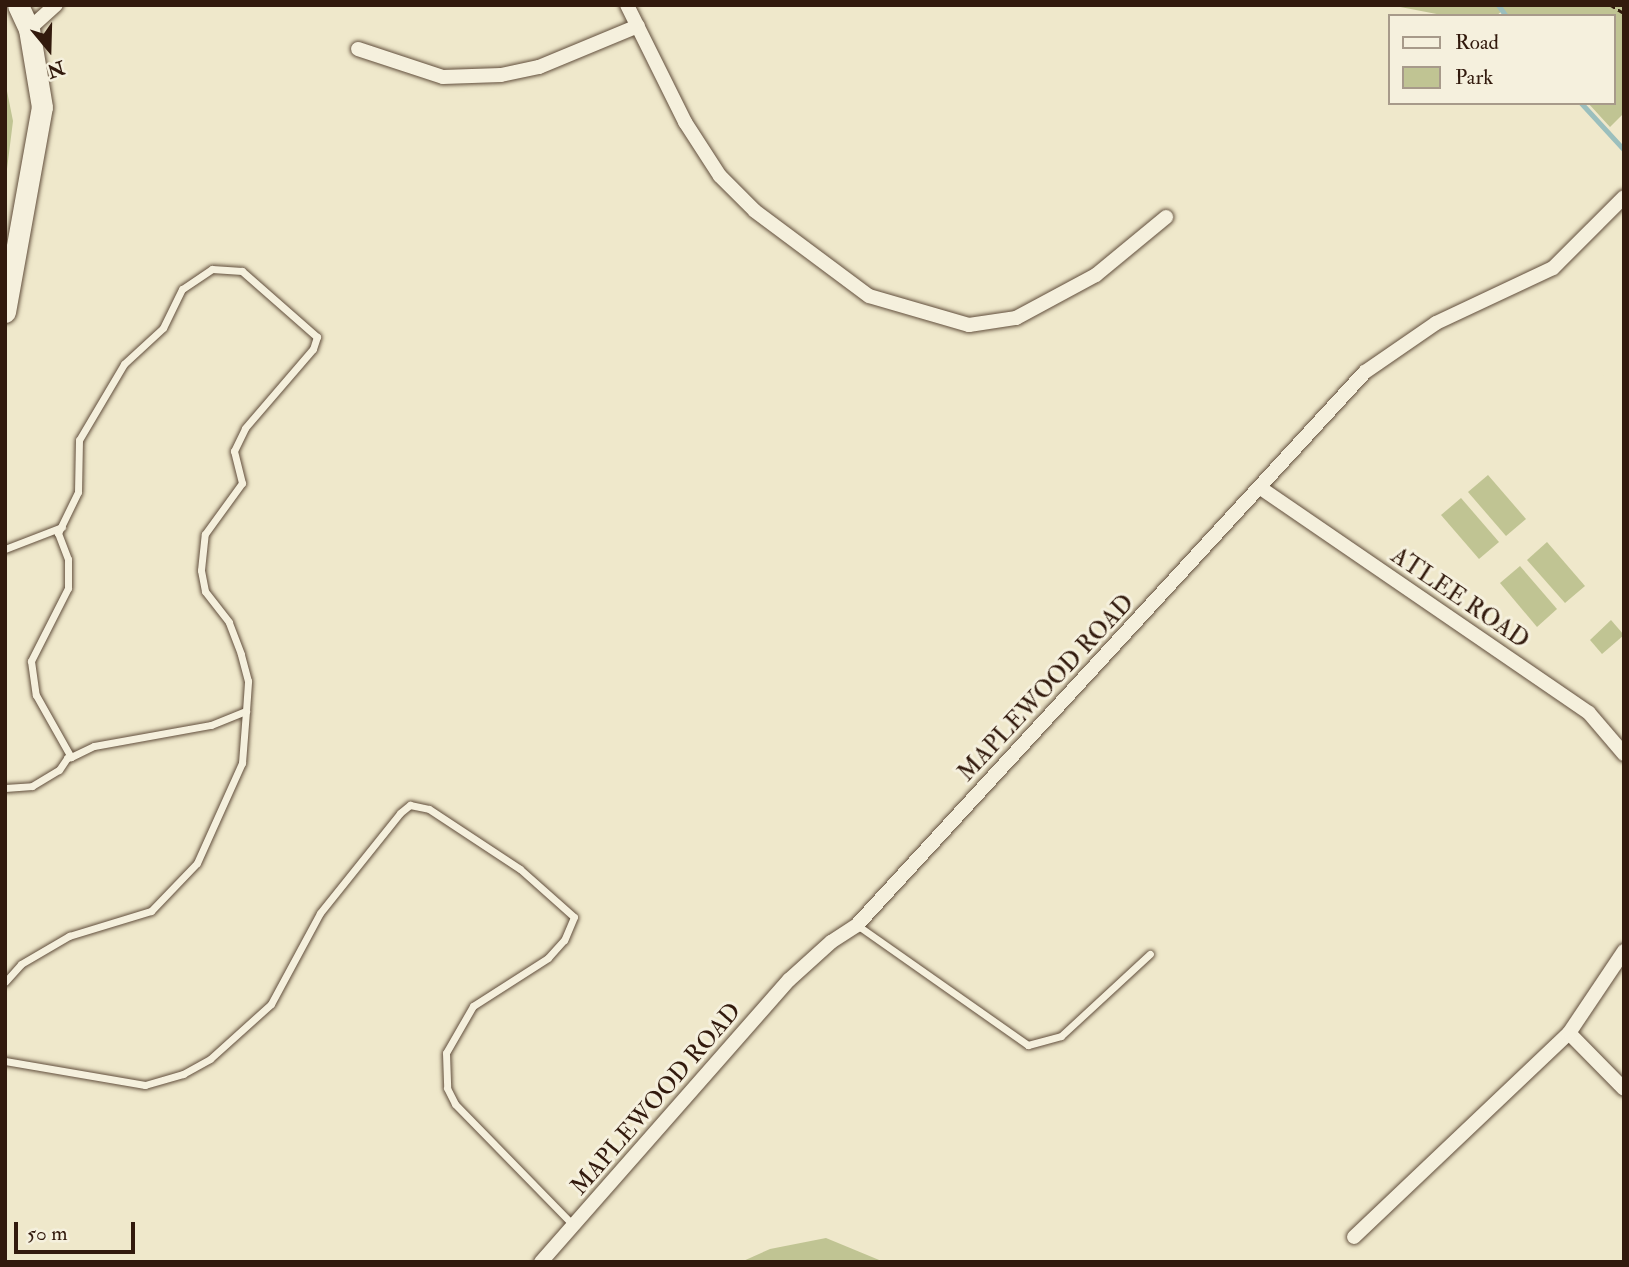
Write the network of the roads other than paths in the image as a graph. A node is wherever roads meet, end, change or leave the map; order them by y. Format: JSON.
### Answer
{"nodes":[{"id":1,"x":18,"y":5,"type":"edge"},
{"id":2,"x":56,"y":5,"type":"edge"},
{"id":3,"x":627,"y":5,"type":"edge"},
{"id":4,"x":638,"y":26,"type":"junction"},
{"id":5,"x":29,"y":29,"type":"junction"},
{"id":6,"x":358,"y":48,"type":"dead end"},
{"id":7,"x":1624,"y":197,"type":"edge"},
{"id":8,"x":1166,"y":217,"type":"dead end"},
{"id":9,"x":5,"y":312,"type":"edge"},
{"id":10,"x":1262,"y":489,"type":"junction"},
{"id":11,"x":62,"y":527,"type":"junction"},
{"id":12,"x":5,"y":549,"type":"edge"},
{"id":13,"x":246,"y":711,"type":"junction"},
{"id":14,"x":1624,"y":754,"type":"edge"},
{"id":15,"x":71,"y":757,"type":"junction"},
{"id":16,"x":5,"y":788,"type":"edge"},
{"id":17,"x":857,"y":925,"type":"junction"},
{"id":18,"x":1624,"y":951,"type":"edge"},
{"id":19,"x":1150,"y":954,"type":"dead end"},
{"id":20,"x":5,"y":982,"type":"edge"},
{"id":21,"x":1570,"y":1033,"type":"junction"},
{"id":22,"x":5,"y":1061,"type":"edge"},
{"id":23,"x":1624,"y":1090,"type":"edge"},
{"id":24,"x":574,"y":1227,"type":"junction"},
{"id":25,"x":1354,"y":1237,"type":"dead end"},
{"id":26,"x":541,"y":1262,"type":"edge"}],
"edges":[{"from":1,"to":5,"type":"main road"},
{"from":2,"to":5,"type":"street"},
{"from":3,"to":4,"type":"street"},
{"from":4,"to":6,"type":"street"},
{"from":4,"to":8,"type":"street"},
{"from":5,"to":9,"type":"main road"},
{"from":7,"to":10,"type":"street","name":"MAPLEWOOD ROAD"},
{"from":10,"to":14,"type":"street","name":"ATLEE ROAD"},
{"from":10,"to":17,"type":"street","name":"MAPLEWOOD ROAD"},
{"from":11,"to":12,"type":"lane"},
{"from":11,"to":13,"type":"lane"},
{"from":11,"to":15,"type":"lane"},
{"from":13,"to":15,"type":"lane"},
{"from":13,"to":20,"type":"lane"},
{"from":15,"to":16,"type":"lane"},
{"from":17,"to":19,"type":"lane"},
{"from":17,"to":24,"type":"street","name":"MAPLEWOOD ROAD"},
{"from":18,"to":21,"type":"street"},
{"from":21,"to":23,"type":"street"},
{"from":21,"to":25,"type":"street"},
{"from":22,"to":24,"type":"lane"},
{"from":24,"to":26,"type":"street","name":"MAPLEWOOD ROAD"}]}
